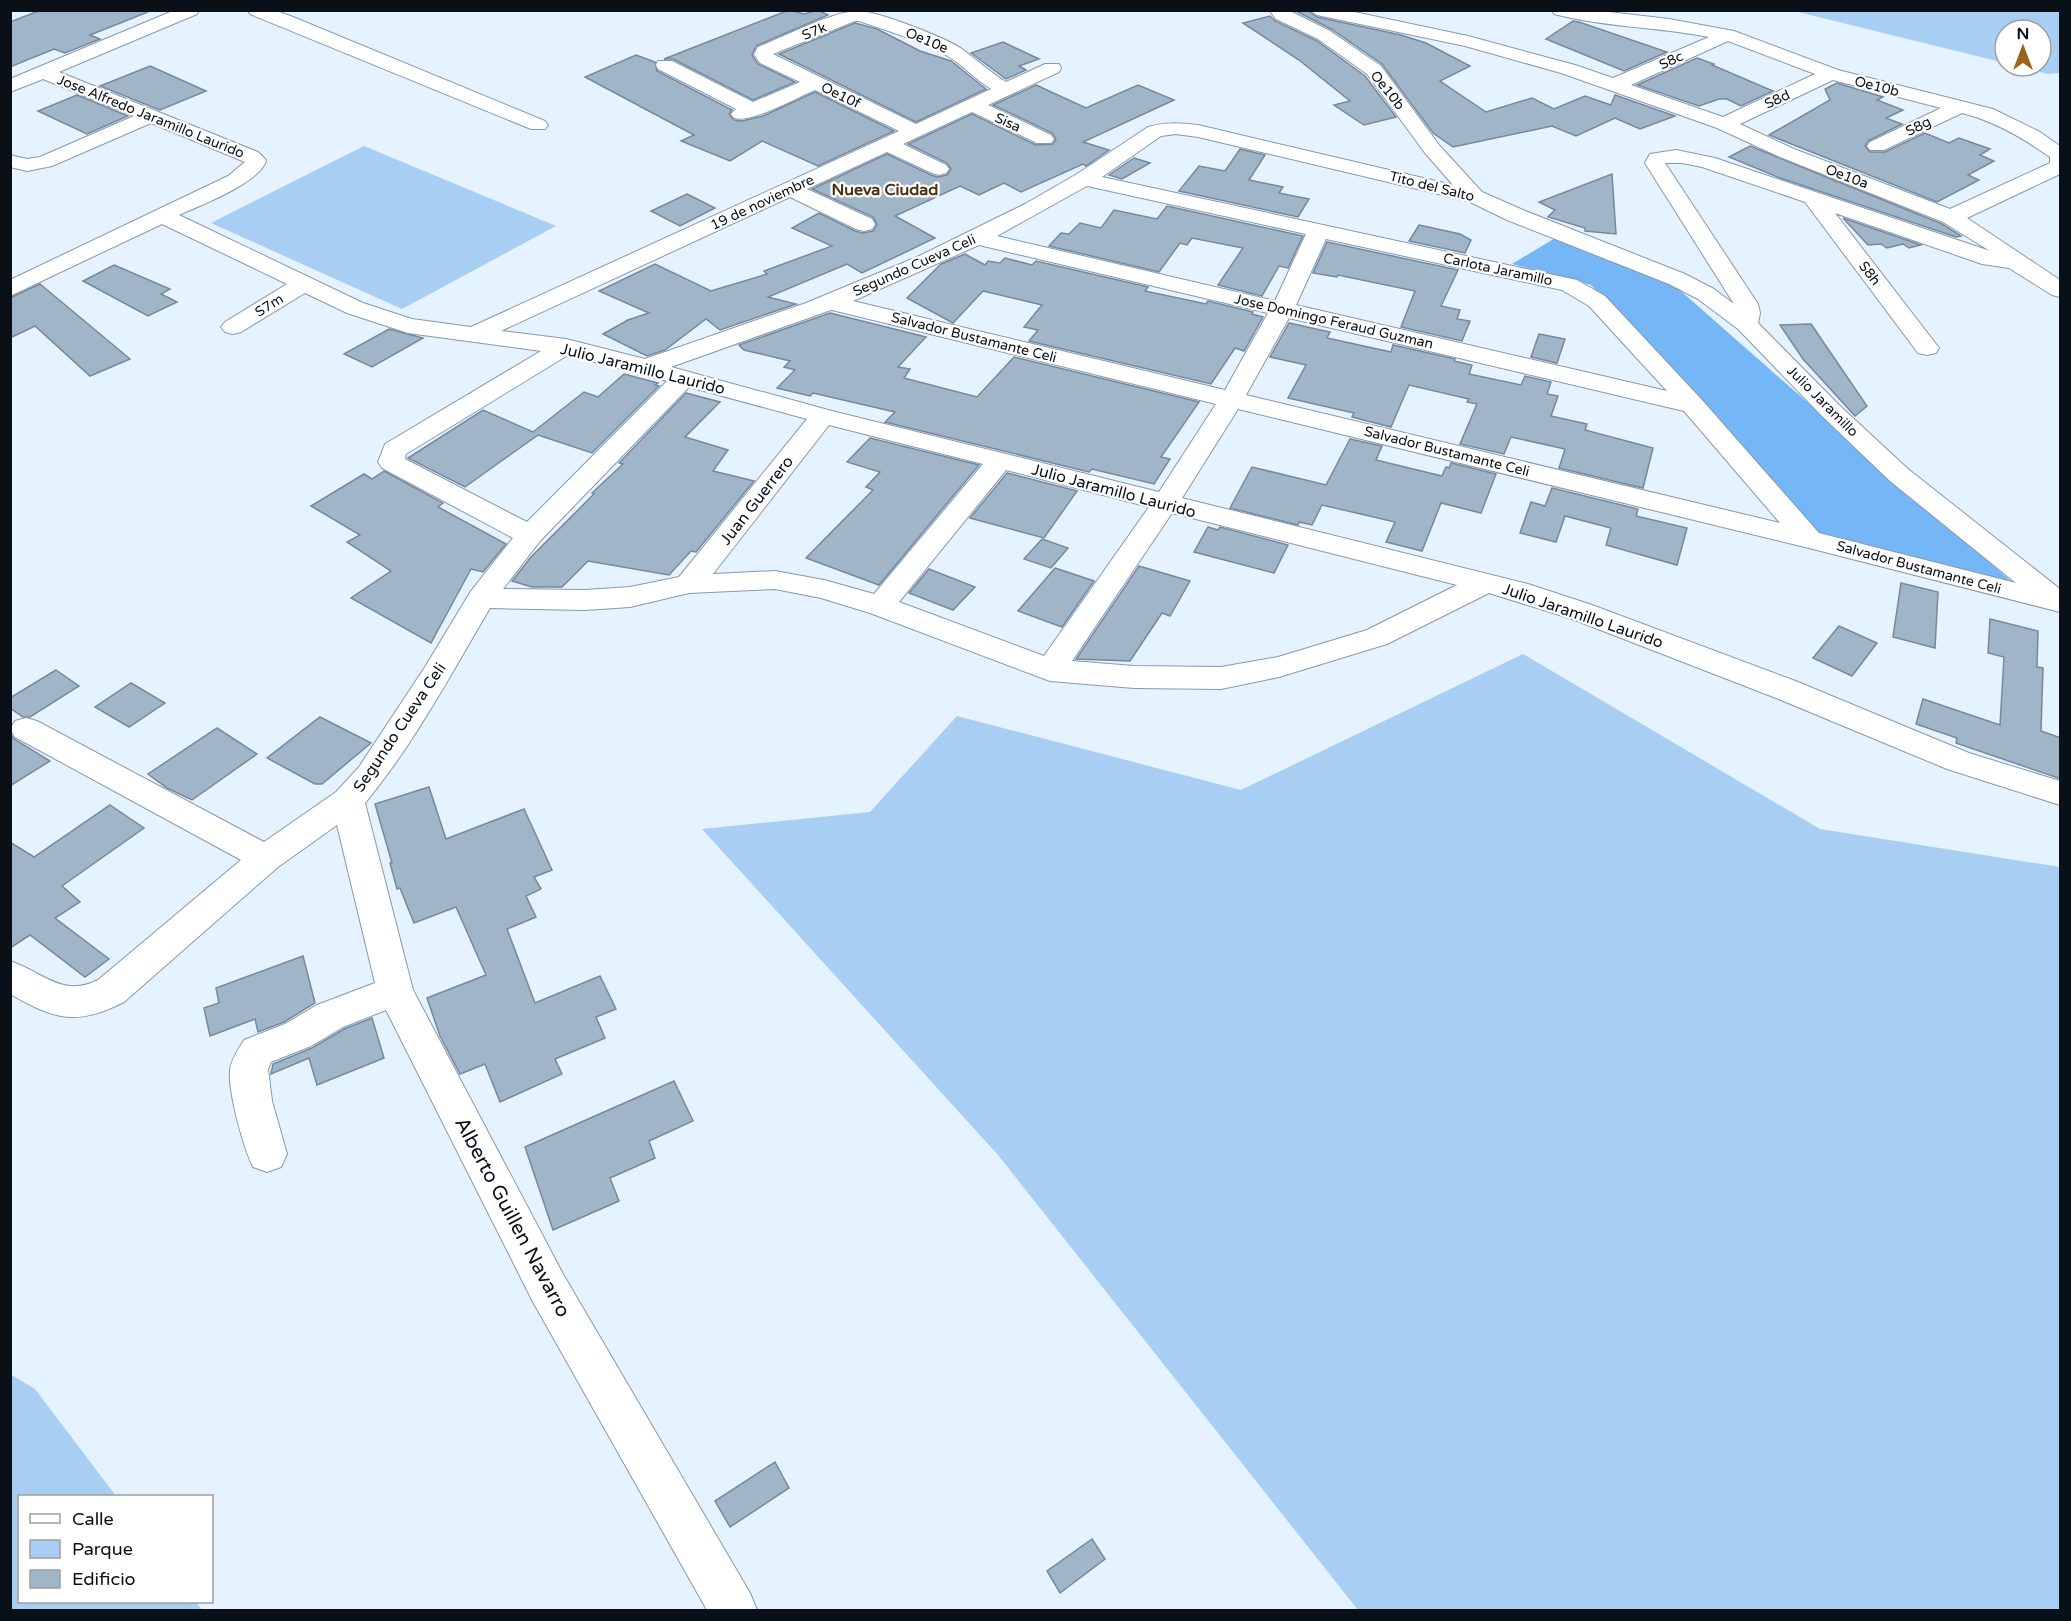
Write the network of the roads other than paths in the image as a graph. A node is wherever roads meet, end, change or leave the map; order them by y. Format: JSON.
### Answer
{"nodes":[{"id":1,"x":191,"y":10,"type":"edge"},
{"id":2,"x":256,"y":10,"type":"edge"},
{"id":3,"x":1317,"y":10,"type":"edge"},
{"id":4,"x":1560,"y":10,"type":"edge"},
{"id":5,"x":1277,"y":11,"type":"edge"},
{"id":6,"x":874,"y":20,"type":"joint"},
{"id":7,"x":1728,"y":35,"type":"junction"},
{"id":8,"x":962,"y":36,"type":"dead end"},
{"id":9,"x":767,"y":59,"type":"joint"},
{"id":10,"x":665,"y":65,"type":"dead end"},
{"id":11,"x":1052,"y":68,"type":"dead end"},
{"id":12,"x":42,"y":72,"type":"junction"},
{"id":13,"x":980,"y":74,"type":"junction"},
{"id":14,"x":1831,"y":74,"type":"junction"},
{"id":15,"x":815,"y":82,"type":"junction"},
{"id":16,"x":1614,"y":85,"type":"junction"},
{"id":17,"x":10,"y":86,"type":"edge"},
{"id":18,"x":1004,"y":89,"type":"junction"},
{"id":19,"x":972,"y":105,"type":"junction"},
{"id":20,"x":1960,"y":106,"type":"junction"},
{"id":21,"x":153,"y":115,"type":"junction"},
{"id":22,"x":1724,"y":124,"type":"junction"},
{"id":23,"x":538,"y":125,"type":"dead end"},
{"id":24,"x":1165,"y":129,"type":"joint"},
{"id":25,"x":915,"y":131,"type":"junction"},
{"id":26,"x":1044,"y":139,"type":"dead end"},
{"id":27,"x":886,"y":144,"type":"junction"},
{"id":28,"x":1877,"y":146,"type":"dead end"},
{"id":29,"x":10,"y":161,"type":"edge"},
{"id":30,"x":939,"y":169,"type":"dead end"},
{"id":31,"x":1083,"y":180,"type":"junction"},
{"id":32,"x":790,"y":189,"type":"junction"},
{"id":33,"x":1475,"y":196,"type":"junction"},
{"id":34,"x":1813,"y":199,"type":"junction"},
{"id":35,"x":161,"y":215,"type":"junction"},
{"id":36,"x":1952,"y":217,"type":"junction"},
{"id":37,"x":864,"y":224,"type":"dead end"},
{"id":38,"x":1319,"y":230,"type":"junction"},
{"id":39,"x":976,"y":238,"type":"junction"},
{"id":40,"x":2015,"y":262,"type":"junction"},
{"id":41,"x":304,"y":283,"type":"junction"},
{"id":42,"x":10,"y":289,"type":"edge"},
{"id":43,"x":2061,"y":290,"type":"edge"},
{"id":44,"x":832,"y":303,"type":"junction"},
{"id":45,"x":1282,"y":309,"type":"junction"},
{"id":46,"x":1746,"y":324,"type":"junction"},
{"id":47,"x":233,"y":327,"type":"dead end"},
{"id":48,"x":472,"y":336,"type":"junction"},
{"id":49,"x":566,"y":346,"type":"junction"},
{"id":50,"x":1928,"y":348,"type":"dead end"},
{"id":51,"x":646,"y":367,"type":"junction"},
{"id":52,"x":685,"y":377,"type":"junction"},
{"id":53,"x":1230,"y":399,"type":"junction"},
{"id":54,"x":1693,"y":405,"type":"junction"},
{"id":55,"x":823,"y":416,"type":"junction"},
{"id":56,"x":1001,"y":460,"type":"junction"},
{"id":57,"x":1164,"y":504,"type":"junction"},
{"id":58,"x":530,"y":535,"type":"junction"},
{"id":59,"x":1809,"y":539,"type":"junction"},
{"id":60,"x":1487,"y":582,"type":"junction"},
{"id":61,"x":690,"y":584,"type":"junction"},
{"id":62,"x":481,"y":598,"type":"junction"},
{"id":63,"x":2061,"y":604,"type":"edge"},
{"id":64,"x":880,"y":606,"type":"junction"},
{"id":65,"x":1050,"y":670,"type":"junction"},
{"id":66,"x":26,"y":729,"type":"dead end"},
{"id":67,"x":2061,"y":793,"type":"edge"},
{"id":68,"x":348,"y":801,"type":"junction"},
{"id":69,"x":266,"y":858,"type":"junction"},
{"id":70,"x":10,"y":976,"type":"edge"},
{"id":71,"x":395,"y":991,"type":"junction"},
{"id":72,"x":267,"y":1154,"type":"dead end"},
{"id":73,"x":733,"y":1611,"type":"edge"}],
"edges":[{"from":1,"to":12,"type":"street"},
{"from":2,"to":23,"type":"street"},
{"from":3,"to":16,"type":"street","name":"Oe10a"},
{"from":4,"to":7,"type":"street","name":"Oe10b"},
{"from":5,"to":33,"type":"street","name":"Oe10b"},
{"from":6,"to":9,"type":"street","name":"S7k"},
{"from":6,"to":13,"type":"street","name":"Oe10e"},
{"from":7,"to":14,"type":"street","name":"Oe10b"},
{"from":7,"to":16,"type":"street","name":"S8c"},
{"from":8,"to":13,"type":"street"},
{"from":9,"to":15,"type":"street","name":"Oe10f"},
{"from":10,"to":15,"type":"street"},
{"from":11,"to":18,"type":"street","name":"19 de noviembre"},
{"from":12,"to":17,"type":"street"},
{"from":12,"to":21,"type":"street","name":"Jose Alfredo Jaramillo Laurido"},
{"from":13,"to":18,"type":"street","name":"Oe10e"},
{"from":14,"to":20,"type":"street","name":"Oe10b"},
{"from":14,"to":22,"type":"street","name":"S8d"},
{"from":15,"to":25,"type":"street","name":"Oe10f"},
{"from":16,"to":22,"type":"street","name":"Oe10a"},
{"from":18,"to":19,"type":"street","name":"19 de noviembre"},
{"from":19,"to":25,"type":"street","name":"19 de noviembre"},
{"from":19,"to":26,"type":"street","name":"Sisa"},
{"from":20,"to":28,"type":"street","name":"S8g"},
{"from":20,"to":36,"type":"street","name":"Oe10b"},
{"from":21,"to":29,"type":"street"},
{"from":21,"to":35,"type":"street","name":"Jose Alfredo Jaramillo Laurido"},
{"from":22,"to":36,"type":"street","name":"Oe10a"},
{"from":24,"to":31,"type":"street","name":"Segundo Cueva Celi"},
{"from":24,"to":33,"type":"street","name":"Tito del Salto"},
{"from":25,"to":27,"type":"street","name":"19 de noviembre"},
{"from":27,"to":30,"type":"street"},
{"from":27,"to":32,"type":"street","name":"19 de noviembre"},
{"from":31,"to":38,"type":"street","name":"Carlota Jaramillo"},
{"from":31,"to":39,"type":"street","name":"Segundo Cueva Celi"},
{"from":32,"to":37,"type":"street"},
{"from":32,"to":48,"type":"street","name":"19 de noviembre"},
{"from":33,"to":46,"type":"street","name":"Tito del Salto"},
{"from":34,"to":40,"type":"street","name":"Oe10a"},
{"from":34,"to":46,"type":"street","name":"Oe10a"},
{"from":34,"to":50,"type":"street","name":"S8h"},
{"from":35,"to":41,"type":"street","name":"Julio Jaramillo Laurido"},
{"from":35,"to":42,"type":"street"},
{"from":36,"to":40,"type":"street","name":"Oe10a"},
{"from":38,"to":45,"type":"street"},
{"from":38,"to":54,"type":"street","name":"Carlota Jaramillo"},
{"from":39,"to":44,"type":"street","name":"Segundo Cueva Celi"},
{"from":39,"to":45,"type":"street","name":"Jose Domingo Feraud Guzman"},
{"from":40,"to":43,"type":"street"},
{"from":41,"to":47,"type":"street","name":"S7m"},
{"from":41,"to":48,"type":"street","name":"Julio Jaramillo Laurido"},
{"from":44,"to":51,"type":"street","name":"Segundo Cueva Celi"},
{"from":44,"to":53,"type":"street","name":"Salvador Bustamante Celi"},
{"from":45,"to":53,"type":"street"},
{"from":45,"to":54,"type":"street","name":"Jose Domingo Feraud Guzman"},
{"from":46,"to":63,"type":"street","name":"Julio Jaramillo"},
{"from":48,"to":49,"type":"street","name":"Julio Jaramillo Laurido"},
{"from":49,"to":51,"type":"street","name":"Julio Jaramillo Laurido"},
{"from":49,"to":58,"type":"street"},
{"from":51,"to":52,"type":"street","name":"Julio Jaramillo Laurido"},
{"from":52,"to":55,"type":"street","name":"Julio Jaramillo Laurido"},
{"from":52,"to":58,"type":"street","name":"Segundo Cueva Celi"},
{"from":53,"to":57,"type":"street"},
{"from":53,"to":59,"type":"street","name":"Salvador Bustamante Celi"},
{"from":54,"to":59,"type":"street","name":"Carlota Jaramillo"},
{"from":55,"to":56,"type":"street","name":"Julio Jaramillo Laurido"},
{"from":55,"to":61,"type":"street","name":"Juan Guerrero"},
{"from":56,"to":57,"type":"street","name":"Julio Jaramillo Laurido"},
{"from":56,"to":64,"type":"street"},
{"from":57,"to":60,"type":"street","name":"Julio Jaramillo Laurido"},
{"from":57,"to":65,"type":"street"},
{"from":58,"to":62,"type":"street","name":"Segundo Cueva Celi"},
{"from":59,"to":63,"type":"street","name":"Salvador Bustamante Celi"},
{"from":60,"to":65,"type":"street"},
{"from":60,"to":67,"type":"street","name":"Julio Jaramillo Laurido"},
{"from":61,"to":62,"type":"street"},
{"from":61,"to":64,"type":"street"},
{"from":62,"to":68,"type":"street","name":"Segundo Cueva Celi"},
{"from":64,"to":65,"type":"street"},
{"from":66,"to":69,"type":"street"},
{"from":68,"to":69,"type":"street","name":"Segundo Cueva Celi"},
{"from":68,"to":71,"type":"street","name":"Alberto Guillen Navarro"},
{"from":69,"to":70,"type":"street","name":"Segundo Cueva Celi"},
{"from":71,"to":72,"type":"street"},
{"from":71,"to":73,"type":"street","name":"Alberto Guillen Navarro"}]}
